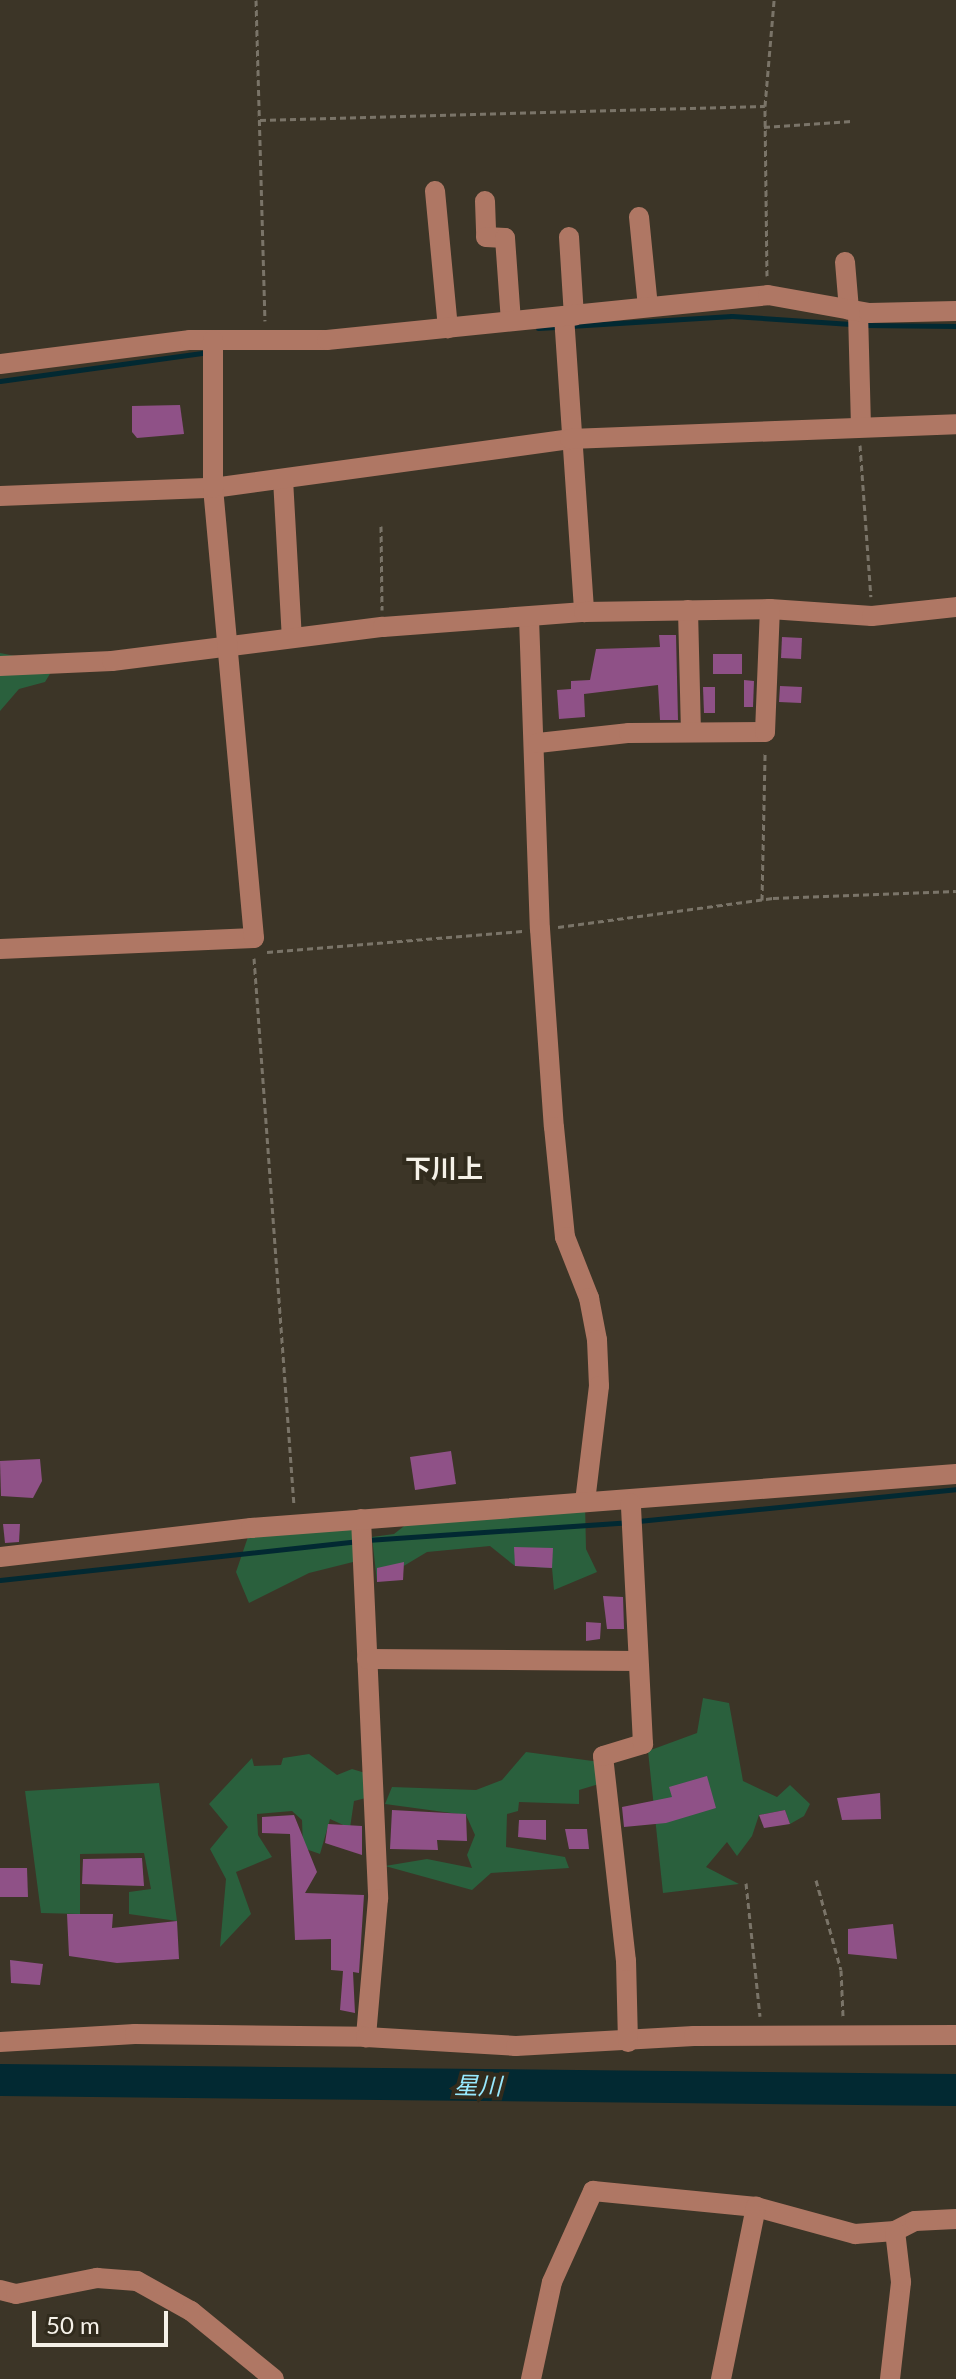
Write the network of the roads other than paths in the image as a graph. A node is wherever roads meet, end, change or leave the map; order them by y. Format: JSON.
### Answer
{"nodes":[{"id":1,"x":435,"y":191,"type":"dead end"},
{"id":2,"x":485,"y":201,"type":"dead end"},
{"id":3,"x":639,"y":217,"type":"dead end"},
{"id":4,"x":569,"y":237,"type":"dead end"},
{"id":5,"x":845,"y":262,"type":"dead end"},
{"id":6,"x":648,"y":307,"type":"junction"},
{"id":7,"x":853,"y":311,"type":"junction"},
{"id":8,"x":956,"y":311,"type":"edge"},
{"id":9,"x":569,"y":316,"type":"junction"},
{"id":10,"x":511,"y":321,"type":"junction"},
{"id":11,"x":448,"y":328,"type":"junction"},
{"id":12,"x":213,"y":340,"type":"junction"},
{"id":13,"x":0,"y":364,"type":"edge"},
{"id":14,"x":860,"y":424,"type":"junction"},
{"id":15,"x":956,"y":424,"type":"edge"},
{"id":16,"x":570,"y":439,"type":"junction"},
{"id":17,"x":283,"y":479,"type":"junction"},
{"id":18,"x":213,"y":488,"type":"junction"},
{"id":19,"x":0,"y":496,"type":"edge"},
{"id":20,"x":956,"y":607,"type":"edge"},
{"id":21,"x":770,"y":609,"type":"junction"},
{"id":22,"x":688,"y":610,"type":"junction"},
{"id":23,"x":584,"y":612,"type":"junction"},
{"id":24,"x":529,"y":618,"type":"junction"},
{"id":25,"x":292,"y":638,"type":"junction"},
{"id":26,"x":227,"y":646,"type":"junction"},
{"id":27,"x":0,"y":666,"type":"edge"},
{"id":28,"x":691,"y":732,"type":"junction"},
{"id":29,"x":538,"y":743,"type":"junction"},
{"id":30,"x":0,"y":949,"type":"edge"},
{"id":31,"x":956,"y":1474,"type":"edge"},
{"id":32,"x":585,"y":1501,"type":"junction"},
{"id":33,"x":631,"y":1503,"type":"junction"},
{"id":34,"x":361,"y":1519,"type":"junction"},
{"id":35,"x":0,"y":1557,"type":"edge"},
{"id":36,"x":367,"y":1659,"type":"junction"},
{"id":37,"x":638,"y":1661,"type":"junction"},
{"id":38,"x":956,"y":2035,"type":"edge"},
{"id":39,"x":366,"y":2037,"type":"junction"},
{"id":40,"x":0,"y":2042,"type":"edge"},
{"id":41,"x":628,"y":2042,"type":"junction"},
{"id":42,"x":756,"y":2207,"type":"junction"},
{"id":43,"x":956,"y":2219,"type":"edge"},
{"id":44,"x":895,"y":2231,"type":"junction"},
{"id":45,"x":0,"y":2290,"type":"edge"},
{"id":46,"x":274,"y":2379,"type":"edge"},
{"id":47,"x":531,"y":2379,"type":"edge"},
{"id":48,"x":721,"y":2379,"type":"edge"},
{"id":49,"x":890,"y":2379,"type":"edge"}],
"edges":[{"from":1,"to":11,"type":"street"},
{"from":2,"to":10,"type":"street"},
{"from":3,"to":6,"type":"street"},
{"from":4,"to":9,"type":"street"},
{"from":5,"to":7,"type":"street"},
{"from":6,"to":7,"type":"street"},
{"from":6,"to":9,"type":"street"},
{"from":7,"to":8,"type":"street"},
{"from":7,"to":14,"type":"street"},
{"from":9,"to":10,"type":"street"},
{"from":9,"to":16,"type":"street"},
{"from":10,"to":11,"type":"street"},
{"from":11,"to":12,"type":"street"},
{"from":12,"to":13,"type":"street"},
{"from":12,"to":18,"type":"street"},
{"from":14,"to":15,"type":"street"},
{"from":14,"to":16,"type":"street"},
{"from":16,"to":17,"type":"street"},
{"from":16,"to":23,"type":"street"},
{"from":17,"to":18,"type":"street"},
{"from":17,"to":25,"type":"street"},
{"from":18,"to":19,"type":"street"},
{"from":18,"to":26,"type":"street"},
{"from":20,"to":21,"type":"street"},
{"from":21,"to":22,"type":"street"},
{"from":21,"to":28,"type":"street"},
{"from":22,"to":23,"type":"street"},
{"from":22,"to":28,"type":"street"},
{"from":23,"to":24,"type":"street"},
{"from":24,"to":25,"type":"street"},
{"from":24,"to":29,"type":"street"},
{"from":25,"to":26,"type":"street"},
{"from":26,"to":27,"type":"street"},
{"from":26,"to":30,"type":"street"},
{"from":28,"to":29,"type":"street"},
{"from":29,"to":32,"type":"street"},
{"from":31,"to":33,"type":"street"},
{"from":32,"to":33,"type":"street"},
{"from":32,"to":34,"type":"street"},
{"from":33,"to":37,"type":"street"},
{"from":34,"to":35,"type":"street"},
{"from":34,"to":36,"type":"street"},
{"from":36,"to":37,"type":"street"},
{"from":36,"to":39,"type":"street"},
{"from":37,"to":41,"type":"street"},
{"from":38,"to":41,"type":"street"},
{"from":39,"to":40,"type":"street"},
{"from":39,"to":41,"type":"street"},
{"from":42,"to":44,"type":"street"},
{"from":42,"to":47,"type":"street"},
{"from":42,"to":48,"type":"street"},
{"from":43,"to":44,"type":"street"},
{"from":44,"to":49,"type":"street"},
{"from":45,"to":46,"type":"street"}]}
